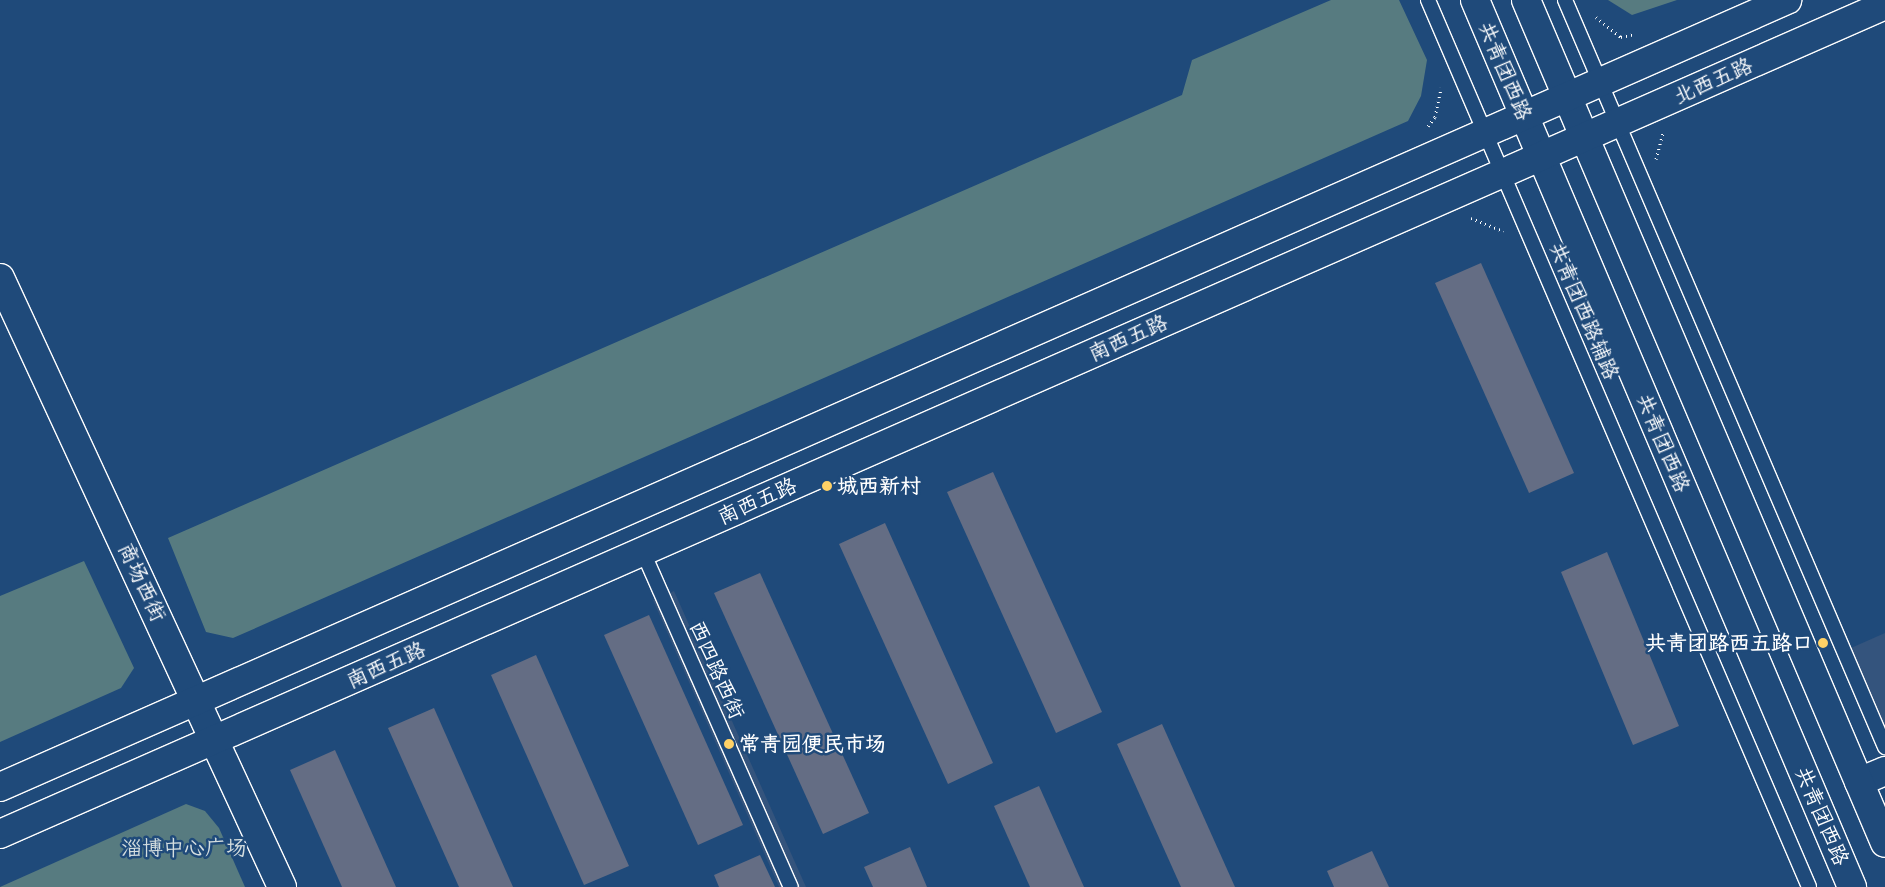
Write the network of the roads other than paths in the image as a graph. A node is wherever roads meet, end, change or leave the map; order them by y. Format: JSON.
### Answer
{"nodes":[{"id":1,"x":1428,"y":0,"type":"edge"},
{"id":2,"x":1475,"y":0,"type":"edge"},
{"id":3,"x":1526,"y":0,"type":"edge"},
{"id":4,"x":1565,"y":0,"type":"edge"},
{"id":5,"x":1787,"y":0,"type":"edge"},
{"id":6,"x":1885,"y":5,"type":"edge"},
{"id":7,"x":1600,"y":82,"type":"junction"},
{"id":8,"x":1568,"y":96,"type":"junction"},
{"id":9,"x":1524,"y":116,"type":"junction"},
{"id":10,"x":1617,"y":123,"type":"junction"},
{"id":11,"x":1484,"y":134,"type":"junction"},
{"id":12,"x":1585,"y":137,"type":"junction"},
{"id":13,"x":1541,"y":156,"type":"junction"},
{"id":14,"x":1503,"y":173,"type":"junction"},
{"id":15,"x":0,"y":278,"type":"edge"},
{"id":16,"x":643,"y":552,"type":"junction"},
{"id":17,"x":197,"y":700,"type":"junction"},
{"id":18,"x":216,"y":740,"type":"junction"},
{"id":19,"x":1885,"y":747,"type":"edge"},
{"id":20,"x":1885,"y":771,"type":"edge"},
{"id":21,"x":1859,"y":782,"type":"junction"},
{"id":22,"x":0,"y":787,"type":"edge"},
{"id":23,"x":0,"y":834,"type":"edge"},
{"id":24,"x":1885,"y":842,"type":"edge"},
{"id":25,"x":282,"y":887,"type":"edge"},
{"id":26,"x":791,"y":887,"type":"edge"},
{"id":27,"x":1809,"y":887,"type":"edge"},
{"id":28,"x":1852,"y":887,"type":"edge"}],
"edges":[{"from":1,"to":11,"type":"lane","name":"共青团西路辅路"},
{"from":2,"to":9,"type":"street","name":"共青团西路"},
{"from":3,"to":8,"type":"street"},
{"from":4,"to":7,"type":"lane"},
{"from":5,"to":7,"type":"street","name":"北西五路"},
{"from":6,"to":10,"type":"street","name":"北西五路"},
{"from":7,"to":8,"type":"street","name":"北西五路"},
{"from":7,"to":10,"type":"lane"},
{"from":8,"to":9,"type":"street","name":"北西五路"},
{"from":8,"to":12,"type":"street"},
{"from":9,"to":11,"type":"street","name":"南西五路"},
{"from":9,"to":13,"type":"street","name":"共青团西路"},
{"from":10,"to":12,"type":"street","name":"北西五路"},
{"from":10,"to":19,"type":"lane"},
{"from":11,"to":14,"type":"lane","name":"共青团西路辅路"},
{"from":11,"to":17,"type":"street","name":"南西五路"},
{"from":12,"to":13,"type":"street","name":"北西五路"},
{"from":12,"to":21,"type":"street"},
{"from":13,"to":14,"type":"street","name":"南西五路"},
{"from":13,"to":28,"type":"street","name":"共青团西路"},
{"from":14,"to":16,"type":"street","name":"南西五路"},
{"from":14,"to":27,"type":"lane","name":"共青团西路辅路"},
{"from":15,"to":17,"type":"street","name":"商场西街"},
{"from":16,"to":18,"type":"street","name":"南西五路"},
{"from":16,"to":26,"type":"lane","name":"西四路西街"},
{"from":17,"to":18,"type":"street","name":"商场西街"},
{"from":17,"to":22,"type":"street","name":"南西五路"},
{"from":18,"to":23,"type":"street","name":"南西五路"},
{"from":18,"to":25,"type":"street","name":"商场西街"},
{"from":20,"to":21,"type":"street"},
{"from":21,"to":24,"type":"street"}]}
